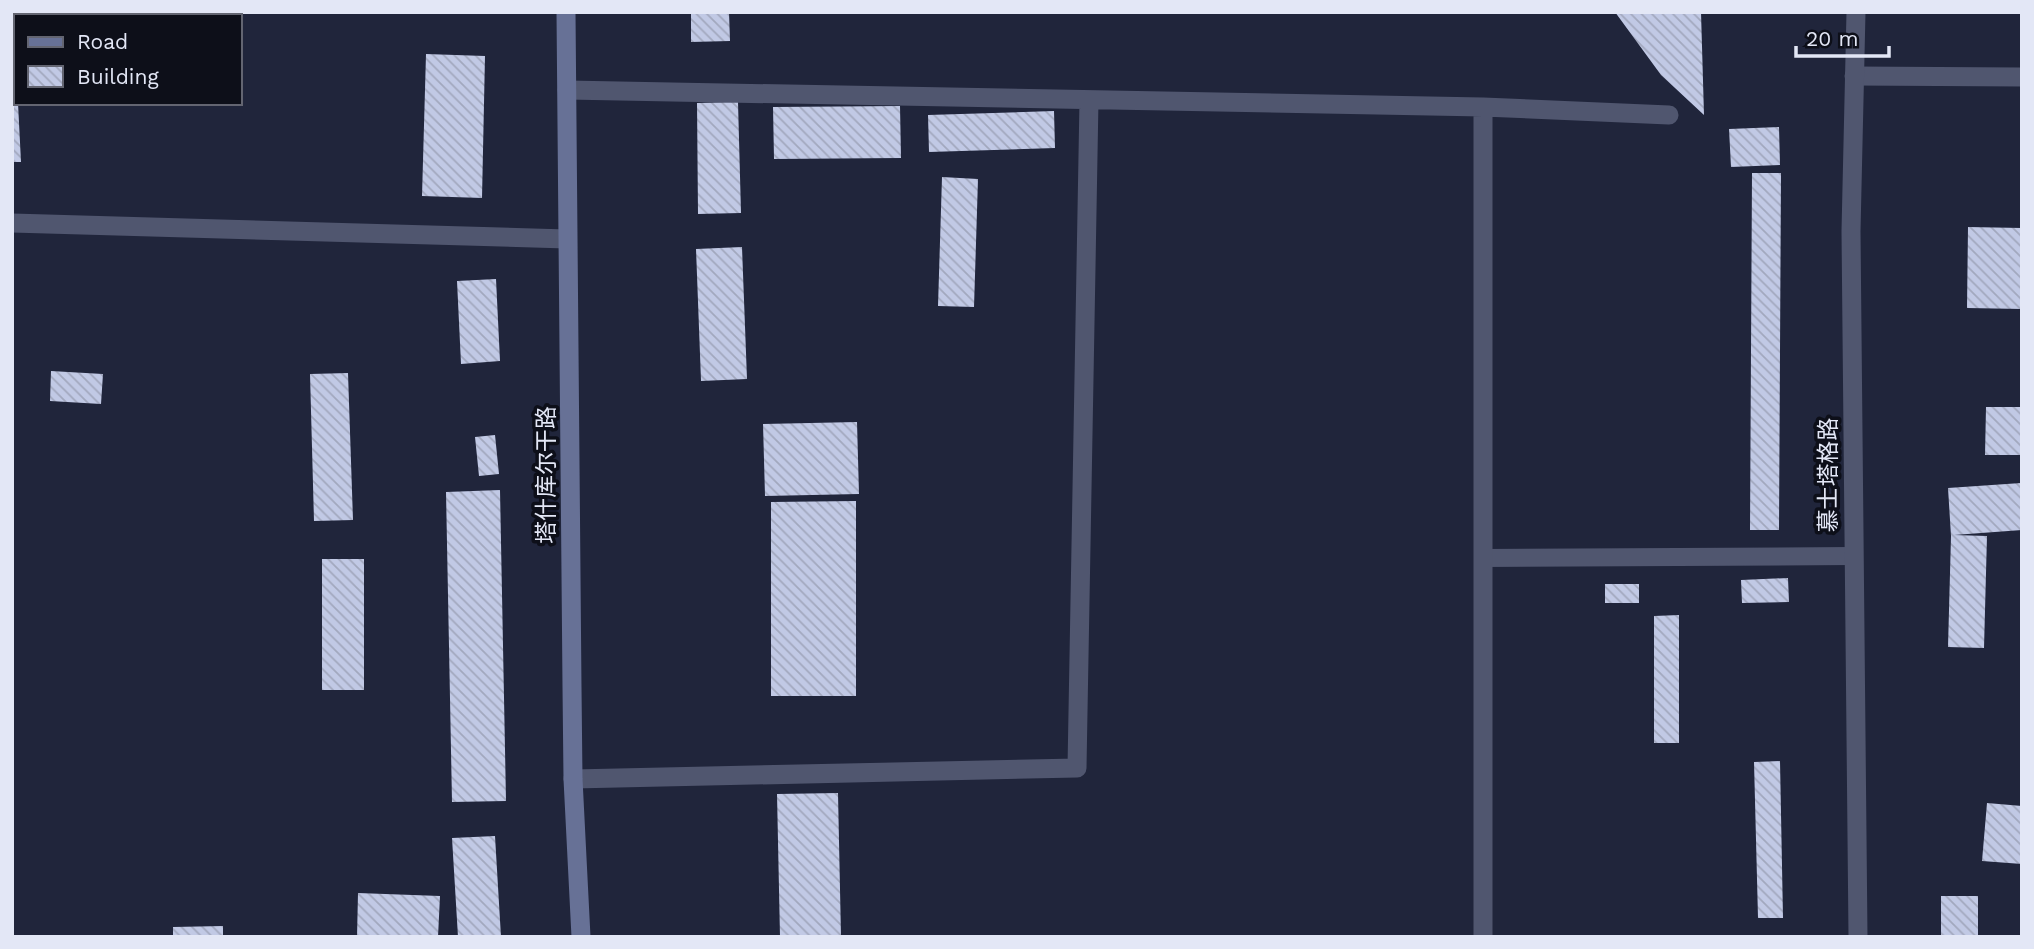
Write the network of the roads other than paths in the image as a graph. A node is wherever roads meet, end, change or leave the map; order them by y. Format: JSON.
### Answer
{"nodes":[{"id":1,"x":566,"y":12,"type":"edge"},
{"id":2,"x":1856,"y":12,"type":"edge"},
{"id":3,"x":1854,"y":76,"type":"junction"},
{"id":4,"x":2022,"y":77,"type":"edge"},
{"id":5,"x":567,"y":90,"type":"junction"},
{"id":6,"x":1089,"y":100,"type":"junction"},
{"id":7,"x":1483,"y":107,"type":"junction"},
{"id":8,"x":1669,"y":115,"type":"dead end"},
{"id":9,"x":12,"y":223,"type":"edge"},
{"id":10,"x":567,"y":239,"type":"junction"},
{"id":11,"x":1853,"y":556,"type":"junction"},
{"id":12,"x":1483,"y":558,"type":"junction"},
{"id":13,"x":573,"y":779,"type":"junction"},
{"id":14,"x":582,"y":937,"type":"edge"},
{"id":15,"x":1483,"y":937,"type":"edge"},
{"id":16,"x":1858,"y":937,"type":"edge"}],
"edges":[{"from":1,"to":5,"type":"main road","name":"塔什库尔干路"},
{"from":2,"to":3,"type":"street","name":"慕士塔格路"},
{"from":3,"to":4,"type":"street"},
{"from":3,"to":11,"type":"street","name":"慕士塔格路"},
{"from":5,"to":6,"type":"street"},
{"from":5,"to":10,"type":"main road","name":"塔什库尔干路"},
{"from":6,"to":7,"type":"street"},
{"from":6,"to":13,"type":"street"},
{"from":7,"to":8,"type":"street"},
{"from":7,"to":12,"type":"street"},
{"from":9,"to":10,"type":"street"},
{"from":10,"to":13,"type":"main road","name":"塔什库尔干路"},
{"from":11,"to":12,"type":"lane"},
{"from":11,"to":16,"type":"street","name":"慕士塔格路"},
{"from":12,"to":15,"type":"street"},
{"from":13,"to":14,"type":"main road","name":"塔什库尔干路"}]}
